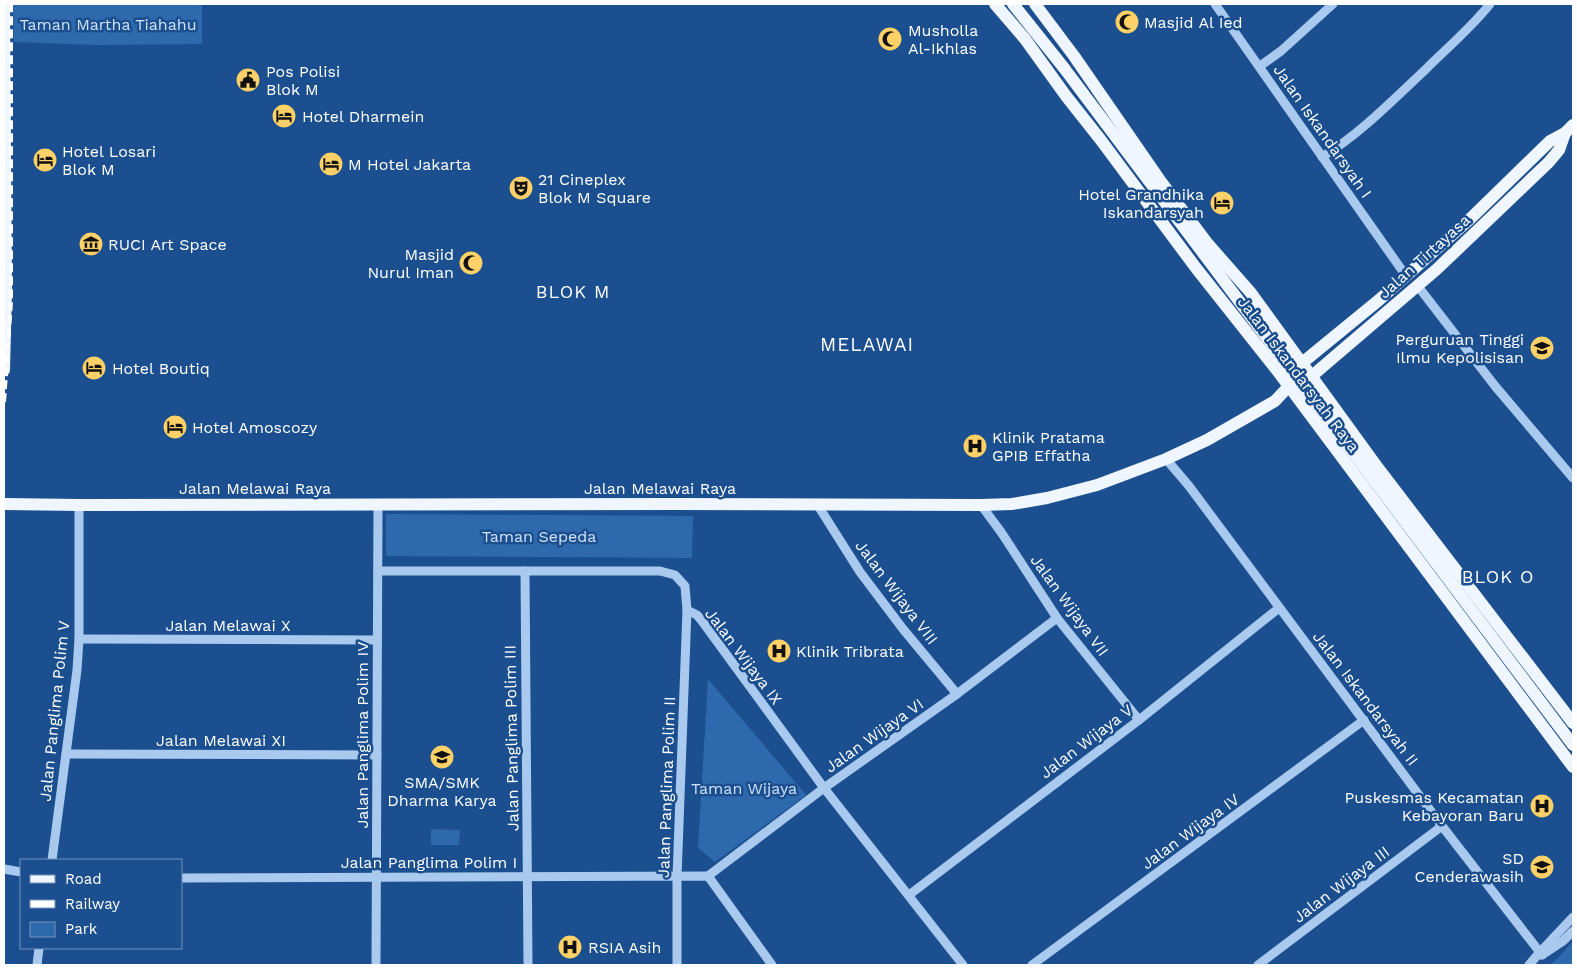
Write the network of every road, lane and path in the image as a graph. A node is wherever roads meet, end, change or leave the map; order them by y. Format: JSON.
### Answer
{"nodes":[{"id":1,"x":4,"y":4,"type":"edge"},
{"id":2,"x":995,"y":4,"type":"edge"},
{"id":3,"x":1013,"y":4,"type":"edge"},
{"id":4,"x":1035,"y":4,"type":"edge"},
{"id":5,"x":1215,"y":4,"type":"edge"},
{"id":6,"x":1333,"y":4,"type":"edge"},
{"id":7,"x":1490,"y":4,"type":"edge"},
{"id":8,"x":1260,"y":66,"type":"junction"},
{"id":9,"x":1569,"y":129,"type":"edge"},
{"id":10,"x":1322,"y":157,"type":"junction"},
{"id":11,"x":1406,"y":276,"type":"junction"},
{"id":12,"x":1417,"y":285,"type":"junction"},
{"id":13,"x":5,"y":289,"type":"edge"},
{"id":14,"x":1346,"y":327,"type":"junction"},
{"id":15,"x":1355,"y":338,"type":"junction"},
{"id":16,"x":1302,"y":363,"type":"junction"},
{"id":17,"x":1276,"y":368,"type":"junction"},
{"id":18,"x":4,"y":370,"type":"edge"},
{"id":19,"x":1311,"y":376,"type":"junction"},
{"id":20,"x":1291,"y":390,"type":"junction"},
{"id":21,"x":1275,"y":401,"type":"junction"},
{"id":22,"x":1166,"y":459,"type":"junction"},
{"id":23,"x":1573,"y":478,"type":"edge"},
{"id":24,"x":4,"y":504,"type":"edge"},
{"id":25,"x":817,"y":504,"type":"junction"},
{"id":26,"x":80,"y":505,"type":"junction"},
{"id":27,"x":378,"y":505,"type":"junction"},
{"id":28,"x":981,"y":506,"type":"junction"},
{"id":29,"x":378,"y":571,"type":"junction"},
{"id":30,"x":525,"y":571,"type":"junction"},
{"id":31,"x":1279,"y":608,"type":"junction"},
{"id":32,"x":687,"y":610,"type":"junction"},
{"id":33,"x":1056,"y":618,"type":"junction"},
{"id":34,"x":79,"y":639,"type":"junction"},
{"id":35,"x":377,"y":640,"type":"junction"},
{"id":36,"x":957,"y":694,"type":"junction"},
{"id":37,"x":1139,"y":720,"type":"junction"},
{"id":38,"x":1364,"y":720,"type":"junction"},
{"id":39,"x":1573,"y":723,"type":"edge"},
{"id":40,"x":1573,"y":745,"type":"edge"},
{"id":41,"x":66,"y":754,"type":"junction"},
{"id":42,"x":377,"y":756,"type":"junction"},
{"id":43,"x":1573,"y":767,"type":"edge"},
{"id":44,"x":824,"y":788,"type":"junction"},
{"id":45,"x":1442,"y":826,"type":"junction"},
{"id":46,"x":52,"y":859,"type":"edge"},
{"id":47,"x":4,"y":869,"type":"edge"},
{"id":48,"x":20,"y":872,"type":"edge"},
{"id":49,"x":708,"y":876,"type":"junction"},
{"id":50,"x":376,"y":877,"type":"junction"},
{"id":51,"x":528,"y":877,"type":"junction"},
{"id":52,"x":677,"y":877,"type":"junction"},
{"id":53,"x":182,"y":878,"type":"edge"},
{"id":54,"x":909,"y":895,"type":"junction"},
{"id":55,"x":1573,"y":917,"type":"edge"},
{"id":56,"x":1573,"y":931,"type":"edge"},
{"id":57,"x":39,"y":949,"type":"edge"},
{"id":58,"x":1541,"y":953,"type":"junction"},
{"id":59,"x":37,"y":965,"type":"edge"},
{"id":60,"x":376,"y":965,"type":"edge"},
{"id":61,"x":528,"y":965,"type":"edge"},
{"id":62,"x":678,"y":965,"type":"edge"},
{"id":63,"x":772,"y":965,"type":"edge"},
{"id":64,"x":963,"y":965,"type":"edge"},
{"id":65,"x":1032,"y":965,"type":"edge"},
{"id":66,"x":1258,"y":965,"type":"edge"},
{"id":67,"x":1530,"y":965,"type":"edge"}],
"edges":[{"from":1,"to":13,"type":"main road"},
{"from":2,"to":17,"type":"main road","name":"Jalan Iskandarsyah Raya"},
{"from":3,"to":40,"type":"main road","bridge":true},
{"from":4,"to":16,"type":"main road","name":"Jalan Iskandarsyah Raya"},
{"from":5,"to":8,"type":"street","name":"Jalan Iskandarsyah I"},
{"from":6,"to":8,"type":"street"},
{"from":7,"to":10,"type":"street"},
{"from":8,"to":10,"type":"street","name":"Jalan Iskandarsyah I"},
{"from":9,"to":11,"type":"main road","name":"Jalan Tirtayasa"},
{"from":9,"to":12,"type":"main road","name":"Jalan Tirtayasa"},
{"from":10,"to":11,"type":"street","name":"Jalan Iskandarsyah I"},
{"from":11,"to":14,"type":"main road","name":"Jalan Tirtayasa"},
{"from":12,"to":15,"type":"main road","name":"Jalan Tirtayasa"},
{"from":12,"to":23,"type":"street"},
{"from":13,"to":18,"type":"main road"},
{"from":14,"to":15,"type":"main road"},
{"from":14,"to":16,"type":"main road","name":"Jalan Tirtayasa"},
{"from":15,"to":19,"type":"main road","name":"Jalan Tirtayasa"},
{"from":16,"to":19,"type":"main road","name":"Jalan Iskandarsyah Raya"},
{"from":16,"to":20,"type":"main road","name":"Jalan Tirtayasa"},
{"from":17,"to":20,"type":"main road","name":"Jalan Iskandarsyah Raya"},
{"from":17,"to":21,"type":"main road"},
{"from":19,"to":20,"type":"main road","name":"Jalan Tirtayasa"},
{"from":19,"to":39,"type":"main road","name":"Jalan Iskandarsyah Raya"},
{"from":20,"to":21,"type":"main road","name":"Jalan Melawai Raya"},
{"from":20,"to":43,"type":"main road","name":"Jalan Iskandarsyah Raya"},
{"from":21,"to":22,"type":"main road","name":"Jalan Melawai Raya"},
{"from":22,"to":28,"type":"main road","name":"Jalan Melawai Raya"},
{"from":22,"to":31,"type":"street","name":"Jalan Iskandarsyah II"},
{"from":24,"to":26,"type":"main road","name":"Jalan Melawai Raya"},
{"from":25,"to":27,"type":"main road","name":"Jalan Melawai Raya"},
{"from":25,"to":28,"type":"main road","name":"Jalan Melawai Raya"},
{"from":25,"to":36,"type":"street","name":"Jalan Wijaya VIII"},
{"from":26,"to":27,"type":"main road","name":"Jalan Melawai Raya"},
{"from":26,"to":34,"type":"street","name":"Jalan Panglima Polim V"},
{"from":27,"to":29,"type":"street","name":"Jalan Panglima Polim IV"},
{"from":28,"to":33,"type":"street","name":"Jalan Wijaya VII"},
{"from":29,"to":30,"type":"street","name":"Jalan Wijaya IX"},
{"from":29,"to":35,"type":"street","name":"Jalan Panglima Polim IV"},
{"from":30,"to":32,"type":"street","name":"Jalan Wijaya IX"},
{"from":30,"to":51,"type":"street","name":"Jalan Panglima Polim III"},
{"from":31,"to":37,"type":"street","name":"Jalan Wijaya V"},
{"from":31,"to":38,"type":"street","name":"Jalan Iskandarsyah II"},
{"from":32,"to":44,"type":"street","name":"Jalan Wijaya IX"},
{"from":32,"to":52,"type":"street","name":"Jalan Panglima Polim II"},
{"from":33,"to":36,"type":"street","name":"Jalan Wijaya VI"},
{"from":33,"to":37,"type":"street","name":"Jalan Wijaya VII"},
{"from":34,"to":35,"type":"street","name":"Jalan Melawai X"},
{"from":34,"to":41,"type":"street","name":"Jalan Panglima Polim V"},
{"from":35,"to":42,"type":"street","name":"Jalan Panglima Polim IV"},
{"from":36,"to":44,"type":"street","name":"Jalan Wijaya VI"},
{"from":37,"to":54,"type":"street","name":"Jalan Wijaya V"},
{"from":38,"to":45,"type":"street","name":"Jalan Iskandarsyah II"},
{"from":38,"to":65,"type":"street","name":"Jalan Wijaya IV"},
{"from":41,"to":42,"type":"street","name":"Jalan Melawai XI"},
{"from":41,"to":46,"type":"street","name":"Jalan Panglima Polim V"},
{"from":42,"to":50,"type":"street","name":"Jalan Panglima Polim IV"},
{"from":44,"to":49,"type":"street","name":"Jalan Wijaya VI"},
{"from":44,"to":54,"type":"street","name":"Jalan Wijaya IX"},
{"from":45,"to":58,"type":"street","name":"Jalan Iskandarsyah II"},
{"from":45,"to":66,"type":"street","name":"Jalan Wijaya III"},
{"from":47,"to":48,"type":"street"},
{"from":49,"to":52,"type":"street","name":"Jalan Panglima Polim I"},
{"from":49,"to":63,"type":"street"},
{"from":50,"to":51,"type":"street","name":"Jalan Panglima Polim I"},
{"from":50,"to":53,"type":"street","name":"Jalan Panglima Polim I"},
{"from":50,"to":60,"type":"street","name":"Jalan Panglima Polim IV"},
{"from":51,"to":52,"type":"street","name":"Jalan Panglima Polim I"},
{"from":51,"to":61,"type":"street","name":"Jalan Panglima Polim III"},
{"from":52,"to":62,"type":"street","name":"Jalan Panglima Polim II"},
{"from":54,"to":64,"type":"street","name":"Jalan Wijaya IX"},
{"from":55,"to":58,"type":"street"},
{"from":56,"to":58,"type":"street"},
{"from":57,"to":59,"type":"street"},
{"from":58,"to":67,"type":"street"}]}
